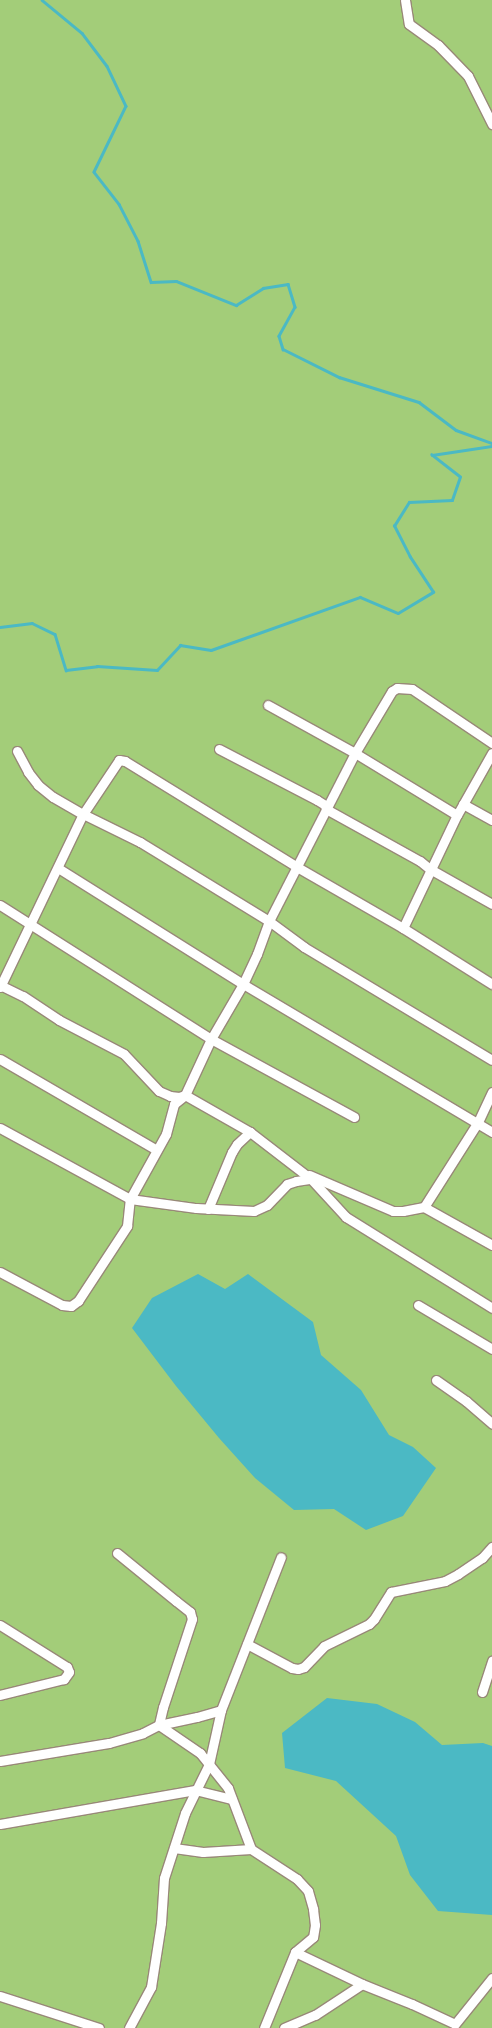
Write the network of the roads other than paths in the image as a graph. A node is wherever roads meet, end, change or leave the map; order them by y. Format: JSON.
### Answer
{"nodes":[{"id":1,"x":405,"y":0,"type":"edge"},
{"id":2,"x":492,"y":124,"type":"edge"},
{"id":3,"x":268,"y":706,"type":"dead end"},
{"id":4,"x":492,"y":743,"type":"edge"},
{"id":5,"x":220,"y":748,"type":"dead end"},
{"id":6,"x":17,"y":751,"type":"dead end"},
{"id":7,"x":355,"y":753,"type":"junction"},
{"id":8,"x":492,"y":753,"type":"edge"},
{"id":9,"x":463,"y":804,"type":"junction"},
{"id":10,"x":326,"y":809,"type":"junction"},
{"id":11,"x":83,"y":814,"type":"junction"},
{"id":12,"x":457,"y":815,"type":"junction"},
{"id":13,"x":492,"y":820,"type":"edge"},
{"id":14,"x":297,"y":867,"type":"junction"},
{"id":15,"x":58,"y":868,"type":"junction"},
{"id":16,"x":430,"y":869,"type":"junction"},
{"id":17,"x":0,"y":904,"type":"edge"},
{"id":18,"x":492,"y":904,"type":"edge"},
{"id":19,"x":269,"y":921,"type":"junction"},
{"id":20,"x":32,"y":924,"type":"junction"},
{"id":21,"x":403,"y":928,"type":"junction"},
{"id":22,"x":242,"y":984,"type":"junction"},
{"id":23,"x":492,"y":984,"type":"edge"},
{"id":24,"x":0,"y":986,"type":"edge"},
{"id":25,"x":212,"y":1039,"type":"junction"},
{"id":26,"x":0,"y":1059,"type":"edge"},
{"id":27,"x":492,"y":1060,"type":"edge"},
{"id":28,"x":492,"y":1092,"type":"edge"},
{"id":29,"x":185,"y":1095,"type":"junction"},
{"id":30,"x":354,"y":1117,"type":"dead end"},
{"id":31,"x":478,"y":1122,"type":"junction"},
{"id":32,"x":0,"y":1128,"type":"edge"},
{"id":33,"x":250,"y":1132,"type":"junction"},
{"id":34,"x":492,"y":1132,"type":"edge"},
{"id":35,"x":157,"y":1150,"type":"junction"},
{"id":36,"x":298,"y":1171,"type":"junction"},
{"id":37,"x":311,"y":1179,"type":"junction"},
{"id":38,"x":130,"y":1199,"type":"junction"},
{"id":39,"x":424,"y":1207,"type":"junction"},
{"id":40,"x":208,"y":1209,"type":"junction"},
{"id":41,"x":492,"y":1245,"type":"edge"},
{"id":42,"x":0,"y":1272,"type":"edge"},
{"id":43,"x":418,"y":1305,"type":"dead end"},
{"id":44,"x":492,"y":1308,"type":"edge"},
{"id":45,"x":492,"y":1349,"type":"edge"},
{"id":46,"x":436,"y":1380,"type":"dead end"},
{"id":47,"x":492,"y":1424,"type":"edge"},
{"id":48,"x":492,"y":1547,"type":"edge"},
{"id":49,"x":117,"y":1553,"type":"dead end"},
{"id":50,"x":281,"y":1557,"type":"dead end"},
{"id":51,"x":0,"y":1625,"type":"edge"},
{"id":52,"x":248,"y":1644,"type":"junction"},
{"id":53,"x":492,"y":1661,"type":"edge"},
{"id":54,"x":482,"y":1692,"type":"dead end"},
{"id":55,"x":0,"y":1694,"type":"edge"},
{"id":56,"x":221,"y":1710,"type":"junction"},
{"id":57,"x":159,"y":1725,"type":"junction"},
{"id":58,"x":0,"y":1761,"type":"edge"},
{"id":59,"x":209,"y":1764,"type":"junction"},
{"id":60,"x":195,"y":1790,"type":"junction"},
{"id":61,"x":232,"y":1799,"type":"junction"},
{"id":62,"x":0,"y":1824,"type":"edge"},
{"id":63,"x":174,"y":1848,"type":"junction"},
{"id":64,"x":251,"y":1849,"type":"junction"},
{"id":65,"x":296,"y":1952,"type":"junction"},
{"id":66,"x":492,"y":1978,"type":"edge"},
{"id":67,"x":362,"y":1984,"type":"junction"},
{"id":68,"x":0,"y":1996,"type":"edge"},
{"id":69,"x":454,"y":2026,"type":"edge"},
{"id":70,"x":99,"y":2028,"type":"edge"},
{"id":71,"x":129,"y":2028,"type":"edge"},
{"id":72,"x":264,"y":2028,"type":"edge"},
{"id":73,"x":284,"y":2028,"type":"edge"}],
"edges":[{"from":1,"to":2,"type":"street"},
{"from":3,"to":7,"type":"street"},
{"from":4,"to":7,"type":"street"},
{"from":5,"to":10,"type":"street"},
{"from":6,"to":11,"type":"street"},
{"from":7,"to":10,"type":"street"},
{"from":7,"to":12,"type":"street"},
{"from":8,"to":9,"type":"street"},
{"from":9,"to":12,"type":"street"},
{"from":9,"to":13,"type":"street"},
{"from":10,"to":14,"type":"street"},
{"from":10,"to":16,"type":"street"},
{"from":11,"to":14,"type":"street"},
{"from":11,"to":15,"type":"street"},
{"from":11,"to":19,"type":"street"},
{"from":12,"to":16,"type":"street"},
{"from":14,"to":19,"type":"street"},
{"from":14,"to":21,"type":"street"},
{"from":15,"to":20,"type":"street"},
{"from":15,"to":22,"type":"street"},
{"from":16,"to":18,"type":"street"},
{"from":16,"to":21,"type":"street"},
{"from":17,"to":20,"type":"street"},
{"from":19,"to":22,"type":"street"},
{"from":19,"to":27,"type":"street"},
{"from":20,"to":24,"type":"street"},
{"from":20,"to":25,"type":"street"},
{"from":21,"to":23,"type":"street"},
{"from":22,"to":25,"type":"street"},
{"from":22,"to":31,"type":"street"},
{"from":24,"to":29,"type":"street"},
{"from":25,"to":29,"type":"street"},
{"from":25,"to":30,"type":"street"},
{"from":26,"to":35,"type":"street"},
{"from":28,"to":31,"type":"street"},
{"from":29,"to":33,"type":"street"},
{"from":29,"to":35,"type":"street"},
{"from":31,"to":34,"type":"street"},
{"from":31,"to":39,"type":"street"},
{"from":32,"to":38,"type":"street"},
{"from":33,"to":36,"type":"street"},
{"from":33,"to":40,"type":"street"},
{"from":35,"to":38,"type":"street"},
{"from":36,"to":37,"type":"street"},
{"from":36,"to":39,"type":"street"},
{"from":37,"to":40,"type":"street"},
{"from":37,"to":44,"type":"street"},
{"from":38,"to":40,"type":"street"},
{"from":38,"to":42,"type":"street"},
{"from":39,"to":41,"type":"street"},
{"from":43,"to":45,"type":"street"},
{"from":46,"to":47,"type":"street"},
{"from":48,"to":52,"type":"street"},
{"from":49,"to":57,"type":"street"},
{"from":50,"to":52,"type":"street"},
{"from":51,"to":55,"type":"street"},
{"from":52,"to":56,"type":"street"},
{"from":53,"to":54,"type":"street"},
{"from":56,"to":57,"type":"street"},
{"from":56,"to":59,"type":"street"},
{"from":57,"to":58,"type":"street"},
{"from":57,"to":59,"type":"street"},
{"from":59,"to":60,"type":"street"},
{"from":59,"to":61,"type":"street"},
{"from":60,"to":61,"type":"street"},
{"from":60,"to":62,"type":"street"},
{"from":60,"to":63,"type":"street"},
{"from":61,"to":64,"type":"street"},
{"from":63,"to":64,"type":"street"},
{"from":63,"to":71,"type":"street"},
{"from":64,"to":65,"type":"street"},
{"from":65,"to":67,"type":"street"},
{"from":65,"to":72,"type":"street"},
{"from":66,"to":69,"type":"street"},
{"from":67,"to":69,"type":"street"},
{"from":67,"to":73,"type":"street"},
{"from":68,"to":70,"type":"street"}]}
